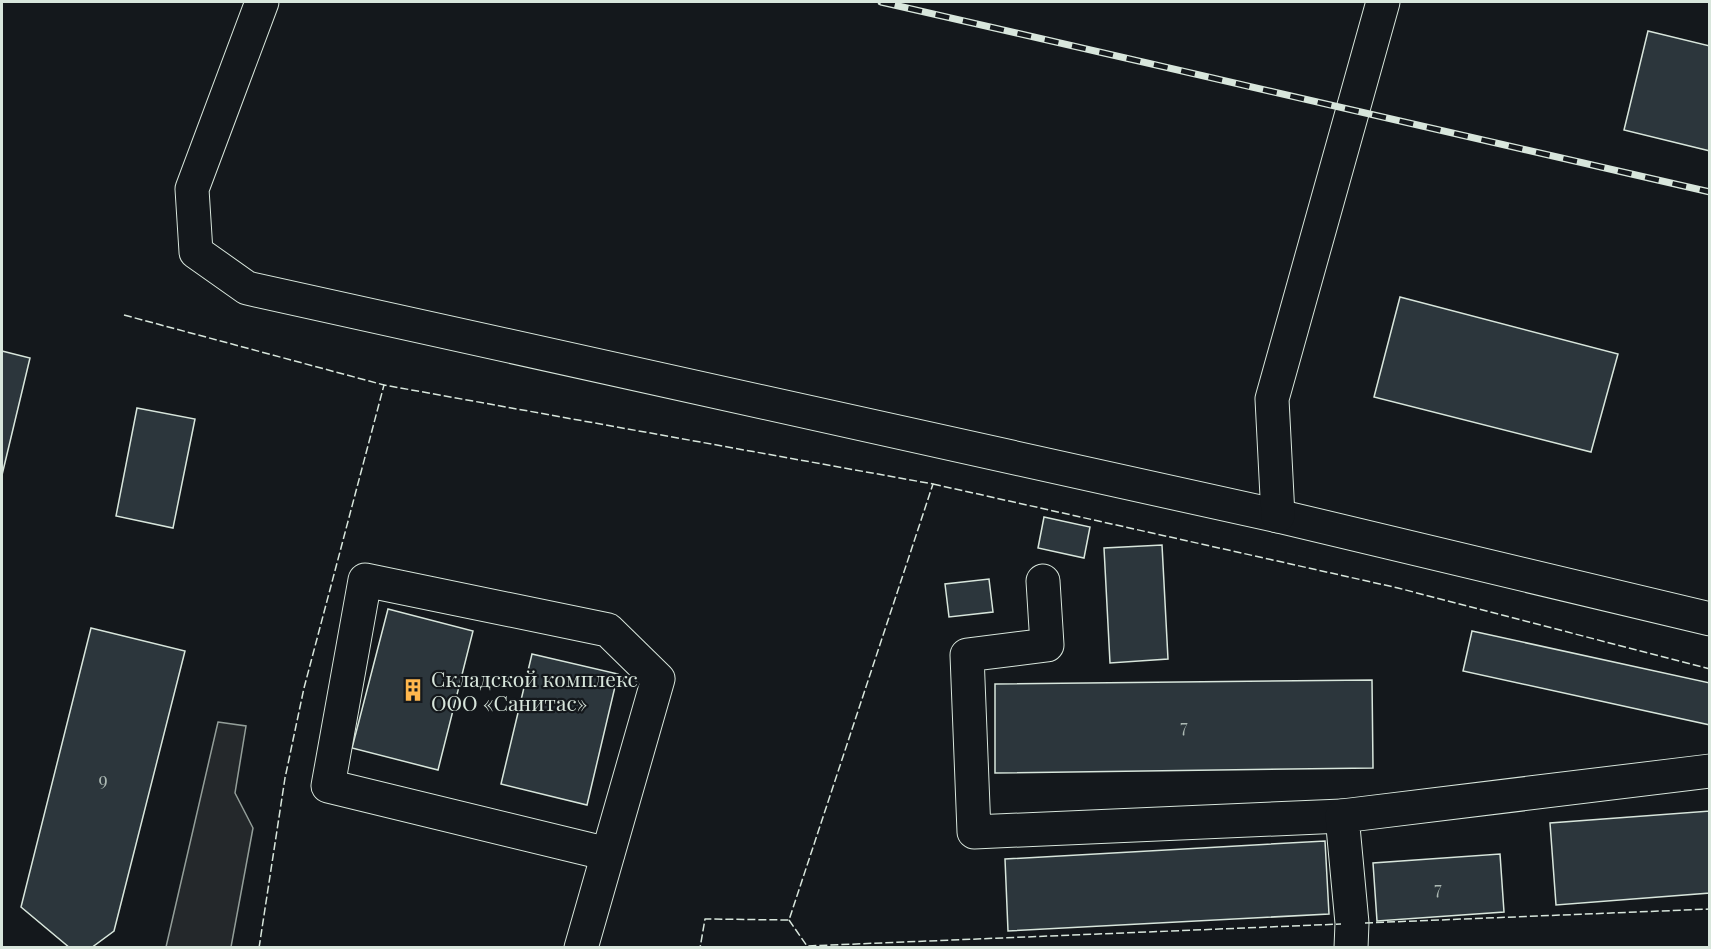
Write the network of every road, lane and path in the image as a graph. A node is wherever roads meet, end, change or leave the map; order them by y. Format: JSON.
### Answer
{"nodes":[{"id":1,"x":261,"y":2,"type":"edge"},
{"id":2,"x":1383,"y":2,"type":"edge"},
{"id":3,"x":1278,"y":516,"type":"junction"},
{"id":4,"x":1043,"y":580,"type":"dead end"},
{"id":5,"x":1710,"y":619,"type":"edge"},
{"id":6,"x":1710,"y":771,"type":"edge"},
{"id":7,"x":1342,"y":816,"type":"junction"},
{"id":8,"x":608,"y":854,"type":"junction"},
{"id":9,"x":581,"y":948,"type":"edge"},
{"id":10,"x":1351,"y":948,"type":"edge"}],
"edges":[{"from":1,"to":3,"type":"lane"},
{"from":2,"to":3,"type":"lane"},
{"from":3,"to":5,"type":"lane"},
{"from":4,"to":7,"type":"lane"},
{"from":6,"to":7,"type":"lane"},
{"from":7,"to":10,"type":"lane"},
{"from":8,"to":8,"type":"lane"},
{"from":8,"to":9,"type":"lane"}]}
